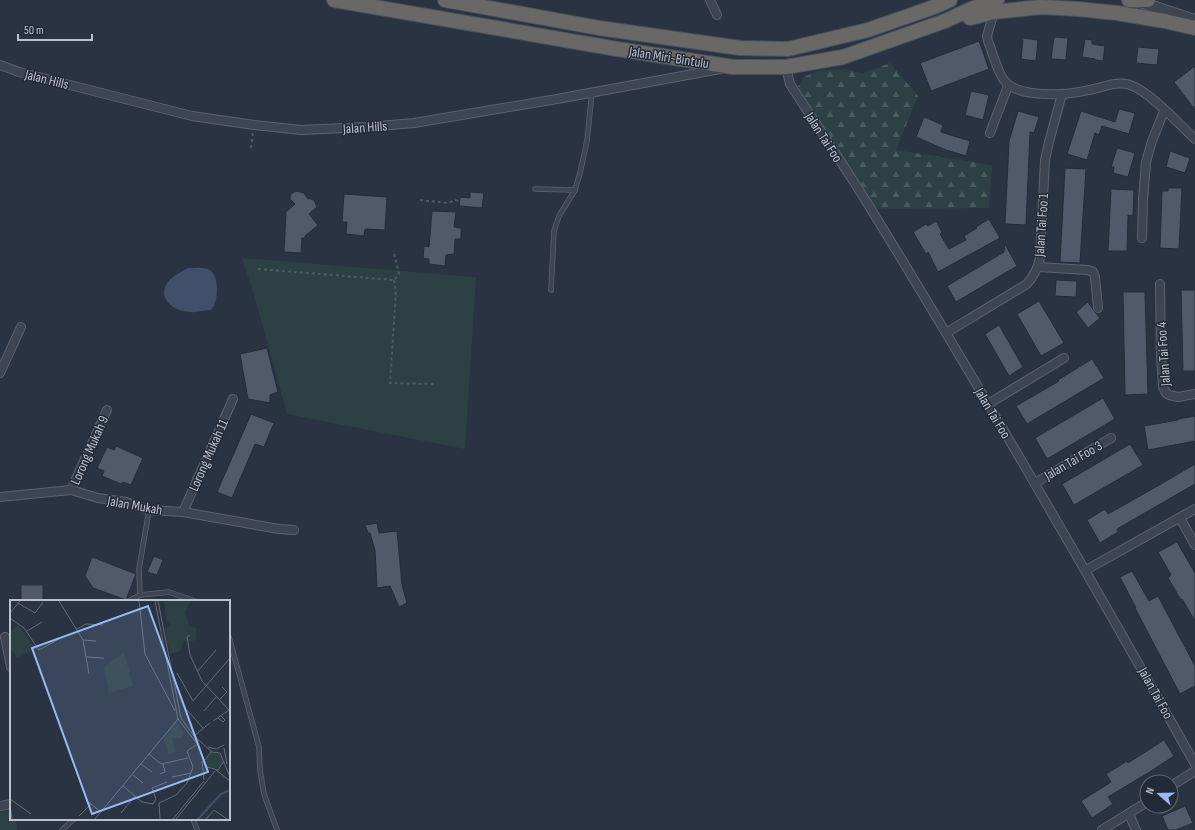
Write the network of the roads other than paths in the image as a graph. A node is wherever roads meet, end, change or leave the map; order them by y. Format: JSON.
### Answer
{"nodes":[{"id":1,"x":334,"y":0,"type":"edge"},
{"id":2,"x":445,"y":0,"type":"edge"},
{"id":3,"x":710,"y":0,"type":"edge"},
{"id":4,"x":950,"y":0,"type":"edge"},
{"id":5,"x":1137,"y":0,"type":"edge"},
{"id":6,"x":932,"y":4,"type":"edge"},
{"id":7,"x":995,"y":6,"type":"edge"},
{"id":8,"x":717,"y":15,"type":"dead end"},
{"id":9,"x":1195,"y":20,"type":"edge"},
{"id":10,"x":1195,"y":28,"type":"edge"},
{"id":11,"x":0,"y":64,"type":"edge"},
{"id":12,"x":786,"y":66,"type":"junction"},
{"id":13,"x":734,"y":67,"type":"junction"},
{"id":14,"x":1008,"y":86,"type":"junction"},
{"id":15,"x":592,"y":92,"type":"junction"},
{"id":16,"x":1062,"y":94,"type":"junction"},
{"id":17,"x":1164,"y":111,"type":"junction"},
{"id":18,"x":990,"y":133,"type":"dead end"},
{"id":19,"x":1195,"y":138,"type":"edge"},
{"id":20,"x":535,"y":189,"type":"dead end"},
{"id":21,"x":575,"y":190,"type":"junction"},
{"id":22,"x":1142,"y":238,"type":"dead end"},
{"id":23,"x":1038,"y":267,"type":"junction"},
{"id":24,"x":1160,"y":284,"type":"dead end"},
{"id":25,"x":551,"y":290,"type":"dead end"},
{"id":26,"x":1098,"y":308,"type":"dead end"},
{"id":27,"x":21,"y":327,"type":"dead end"},
{"id":28,"x":946,"y":333,"type":"junction"},
{"id":29,"x":1064,"y":358,"type":"dead end"},
{"id":30,"x":0,"y":373,"type":"edge"},
{"id":31,"x":1195,"y":394,"type":"edge"},
{"id":32,"x":233,"y":399,"type":"dead end"},
{"id":33,"x":988,"y":404,"type":"junction"},
{"id":34,"x":107,"y":410,"type":"dead end"},
{"id":35,"x":1111,"y":438,"type":"dead end"},
{"id":36,"x":1035,"y":482,"type":"junction"},
{"id":37,"x":71,"y":490,"type":"junction"},
{"id":38,"x":0,"y":497,"type":"edge"},
{"id":39,"x":1195,"y":509,"type":"edge"},
{"id":40,"x":149,"y":510,"type":"junction"},
{"id":41,"x":183,"y":512,"type":"junction"},
{"id":42,"x":1180,"y":518,"type":"junction"},
{"id":43,"x":294,"y":530,"type":"dead end"},
{"id":44,"x":1195,"y":545,"type":"edge"},
{"id":45,"x":1086,"y":570,"type":"junction"},
{"id":46,"x":140,"y":595,"type":"junction"},
{"id":47,"x":131,"y":600,"type":"edge"},
{"id":48,"x":192,"y":600,"type":"edge"},
{"id":49,"x":5,"y":637,"type":"dead end"},
{"id":50,"x":230,"y":641,"type":"edge"},
{"id":51,"x":10,"y":662,"type":"edge"},
{"id":52,"x":1195,"y":764,"type":"edge"},
{"id":53,"x":1195,"y":771,"type":"edge"},
{"id":54,"x":1179,"y":781,"type":"edge"},
{"id":55,"x":10,"y":804,"type":"edge"},
{"id":56,"x":0,"y":806,"type":"edge"},
{"id":57,"x":1139,"y":807,"type":"edge"},
{"id":58,"x":1129,"y":814,"type":"junction"},
{"id":59,"x":73,"y":820,"type":"edge"},
{"id":60,"x":193,"y":820,"type":"edge"},
{"id":61,"x":62,"y":830,"type":"edge"},
{"id":62,"x":197,"y":830,"type":"edge"},
{"id":63,"x":277,"y":830,"type":"edge"},
{"id":64,"x":1102,"y":830,"type":"edge"},
{"id":65,"x":1136,"y":830,"type":"edge"}],
"edges":[{"from":1,"to":13,"type":"highway","name":"Jalan Miri-Bintulu"},
{"from":2,"to":6,"type":"highway","name":"Jalan Miri-Bintulu"},
{"from":3,"to":8,"type":"street"},
{"from":4,"to":6,"type":"highway","name":"Jalan Miri-Bintulu"},
{"from":5,"to":9,"type":"street"},
{"from":7,"to":10,"type":"highway","name":"Jalan Miri-Bintulu"},
{"from":7,"to":12,"type":"highway","name":"Jalan Miri-Bintulu"},
{"from":7,"to":14,"type":"street"},
{"from":11,"to":15,"type":"street","name":"Jalan Hills"},
{"from":12,"to":13,"type":"highway","name":"Jalan Miri-Bintulu"},
{"from":12,"to":28,"type":"street","name":"Jalan Tai Foo"},
{"from":13,"to":15,"type":"street","name":"Jalan Hills"},
{"from":14,"to":16,"type":"street"},
{"from":14,"to":18,"type":"street"},
{"from":15,"to":21,"type":"lane"},
{"from":16,"to":17,"type":"street"},
{"from":16,"to":23,"type":"street","name":"Jalan Tai Foo 1"},
{"from":17,"to":19,"type":"street"},
{"from":17,"to":22,"type":"street"},
{"from":20,"to":21,"type":"lane"},
{"from":21,"to":25,"type":"lane"},
{"from":23,"to":26,"type":"street"},
{"from":23,"to":28,"type":"street","name":"Jalan Tai Foo 1"},
{"from":24,"to":31,"type":"street","name":"Jalan Tai Foo 4"},
{"from":27,"to":30,"type":"street"},
{"from":28,"to":33,"type":"street","name":"Jalan Tai Foo"},
{"from":29,"to":33,"type":"street"},
{"from":32,"to":41,"type":"street","name":"Lorong Mukah 11"},
{"from":33,"to":36,"type":"street","name":"Jalan Tai Foo"},
{"from":34,"to":37,"type":"street","name":"Lorong Mukah 9"},
{"from":35,"to":36,"type":"street","name":"Jalan Tai Foo 3"},
{"from":36,"to":45,"type":"street","name":"Jalan Tai Foo"},
{"from":37,"to":38,"type":"street","name":"Jalan Mukah"},
{"from":37,"to":40,"type":"street","name":"Jalan Mukah"},
{"from":39,"to":42,"type":"street"},
{"from":40,"to":41,"type":"street","name":"Jalan Mukah"},
{"from":40,"to":46,"type":"lane"},
{"from":41,"to":43,"type":"street","name":"Jalan Mukah"},
{"from":42,"to":44,"type":"street"},
{"from":42,"to":45,"type":"street"},
{"from":45,"to":52,"type":"street","name":"Jalan Tai Foo"},
{"from":46,"to":47,"type":"lane"},
{"from":46,"to":48,"type":"lane"},
{"from":49,"to":51,"type":"street"},
{"from":50,"to":63,"type":"lane"},
{"from":53,"to":54,"type":"street"},
{"from":55,"to":56,"type":"street"},
{"from":57,"to":58,"type":"street"},
{"from":58,"to":64,"type":"street"},
{"from":58,"to":65,"type":"street"},
{"from":59,"to":61,"type":"lane"},
{"from":60,"to":62,"type":"lane"}]}
